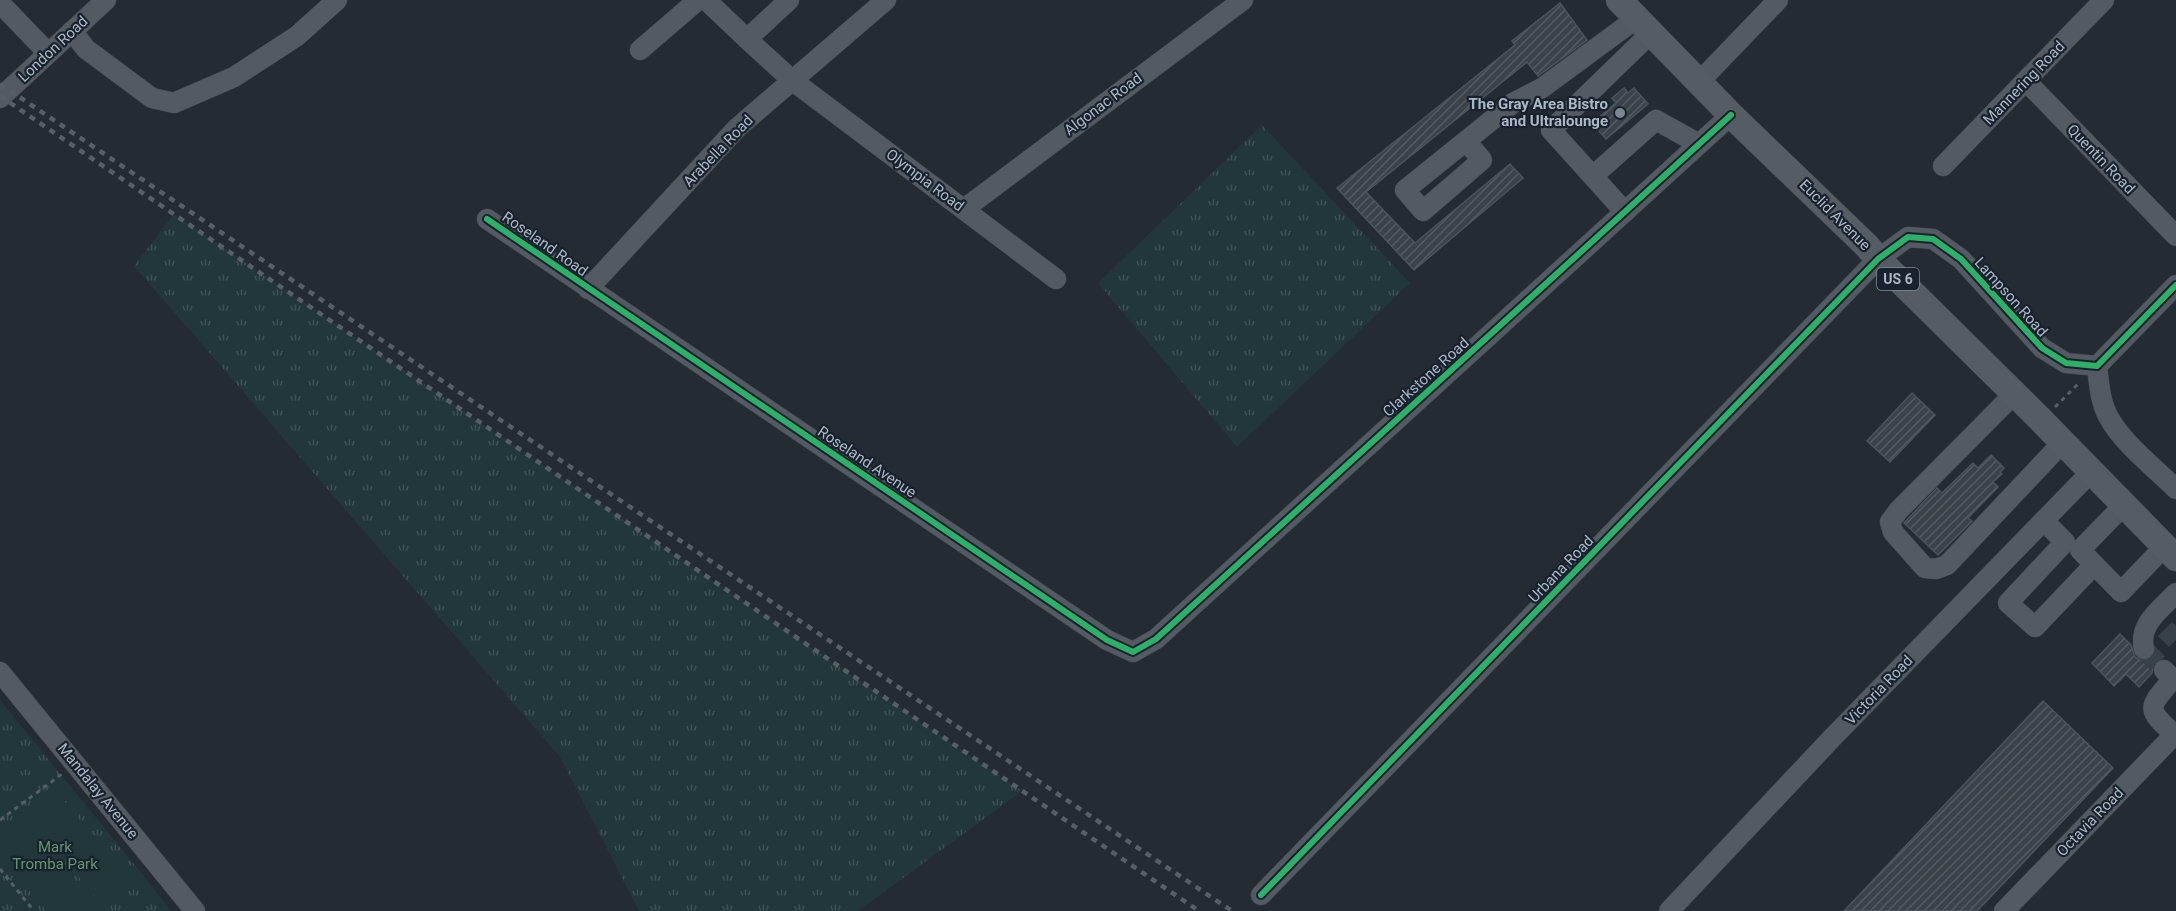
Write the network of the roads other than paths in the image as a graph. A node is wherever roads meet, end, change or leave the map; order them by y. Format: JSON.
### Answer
{"nodes":[{"id":1,"x":106,"y":0,"type":"edge"},
{"id":2,"x":337,"y":0,"type":"edge"},
{"id":3,"x":698,"y":0,"type":"edge"},
{"id":4,"x":706,"y":0,"type":"edge"},
{"id":5,"x":789,"y":0,"type":"edge"},
{"id":6,"x":886,"y":0,"type":"edge"},
{"id":7,"x":1243,"y":0,"type":"edge"},
{"id":8,"x":1619,"y":0,"type":"edge"},
{"id":9,"x":1778,"y":0,"type":"edge"},
{"id":10,"x":2104,"y":0,"type":"edge"},
{"id":11,"x":0,"y":3,"type":"edge"},
{"id":12,"x":1644,"y":25,"type":"junction"},
{"id":13,"x":72,"y":32,"type":"junction"},
{"id":14,"x":747,"y":39,"type":"junction"},
{"id":15,"x":640,"y":50,"type":"dead end"},
{"id":16,"x":48,"y":53,"type":"junction"},
{"id":17,"x":793,"y":81,"type":"junction"},
{"id":18,"x":1700,"y":81,"type":"junction"},
{"id":19,"x":2026,"y":81,"type":"junction"},
{"id":20,"x":0,"y":98,"type":"edge"},
{"id":21,"x":1731,"y":115,"type":"junction"},
{"id":22,"x":1466,"y":141,"type":"dead end"},
{"id":23,"x":1699,"y":144,"type":"junction"},
{"id":24,"x":1943,"y":166,"type":"dead end"},
{"id":25,"x":1593,"y":176,"type":"junction"},
{"id":26,"x":964,"y":209,"type":"junction"},
{"id":27,"x":1625,"y":212,"type":"junction"},
{"id":28,"x":487,"y":219,"type":"dead end"},
{"id":29,"x":2176,"y":236,"type":"edge"},
{"id":30,"x":1878,"y":259,"type":"junction"},
{"id":31,"x":1056,"y":279,"type":"dead end"},
{"id":32,"x":2176,"y":285,"type":"edge"},
{"id":33,"x":588,"y":289,"type":"junction"},
{"id":34,"x":2097,"y":366,"type":"junction"},
{"id":35,"x":2014,"y":394,"type":"junction"},
{"id":36,"x":2062,"y":443,"type":"junction"},
{"id":37,"x":2092,"y":471,"type":"junction"},
{"id":38,"x":2176,"y":489,"type":"edge"},
{"id":39,"x":2123,"y":506,"type":"junction"},
{"id":40,"x":2044,"y":521,"type":"junction"},
{"id":41,"x":2073,"y":546,"type":"junction"},
{"id":42,"x":2170,"y":553,"type":"edge"},
{"id":43,"x":2094,"y":565,"type":"junction"},
{"id":44,"x":2176,"y":593,"type":"edge"},
{"id":45,"x":2152,"y":633,"type":"dead end"},
{"id":46,"x":1133,"y":652,"type":"joint"},
{"id":47,"x":2173,"y":670,"type":"edge"},
{"id":48,"x":0,"y":672,"type":"edge"},
{"id":49,"x":2175,"y":734,"type":"edge"},
{"id":50,"x":1261,"y":895,"type":"dead end"},
{"id":51,"x":195,"y":911,"type":"edge"},
{"id":52,"x":1669,"y":911,"type":"edge"},
{"id":53,"x":2004,"y":911,"type":"edge"}],
"edges":[{"from":1,"to":13,"type":"street","name":"London Road"},
{"from":2,"to":13,"type":"street"},
{"from":3,"to":15,"type":"street"},
{"from":4,"to":14,"type":"street","name":"Olympia Road"},
{"from":5,"to":14,"type":"street"},
{"from":6,"to":17,"type":"street","name":"Arabella Road"},
{"from":7,"to":26,"type":"street","name":"Algonac Road"},
{"from":8,"to":12,"type":"main road","name":"Euclid Avenue","number":"US 6"},
{"from":9,"to":18,"type":"street"},
{"from":10,"to":19,"type":"street","name":"Mannering Road"},
{"from":11,"to":16,"type":"street"},
{"from":12,"to":18,"type":"main road","name":"Euclid Avenue","number":"US 6"},
{"from":12,"to":22,"type":"street"},
{"from":12,"to":25,"type":"street"},
{"from":13,"to":16,"type":"street","name":"London Road"},
{"from":14,"to":17,"type":"street","name":"Olympia Road"},
{"from":16,"to":20,"type":"street","name":"London Road"},
{"from":17,"to":26,"type":"street","name":"Olympia Road"},
{"from":17,"to":33,"type":"street","name":"Arabella Road"},
{"from":18,"to":21,"type":"main road","name":"Euclid Avenue","number":"US 6"},
{"from":19,"to":24,"type":"street","name":"Mannering Road"},
{"from":19,"to":29,"type":"street","name":"Quentin Road"},
{"from":21,"to":23,"type":"street","name":"Clarkstone Road"},
{"from":21,"to":30,"type":"main road","name":"Euclid Avenue","number":"US 6"},
{"from":23,"to":25,"type":"street"},
{"from":23,"to":27,"type":"street","name":"Clarkstone Road"},
{"from":25,"to":27,"type":"street"},
{"from":26,"to":31,"type":"street","name":"Olympia Road"},
{"from":27,"to":46,"type":"street","name":"Clarkstone Road"},
{"from":28,"to":33,"type":"street","name":"Roseland Road"},
{"from":30,"to":34,"type":"street","name":"Lampson Road"},
{"from":30,"to":35,"type":"main road","name":"Euclid Avenue","number":"US 6"},
{"from":30,"to":50,"type":"street","name":"Urbana Road"},
{"from":32,"to":34,"type":"street"},
{"from":33,"to":46,"type":"street","name":"Roseland Avenue"},
{"from":34,"to":38,"type":"street"},
{"from":35,"to":36,"type":"main road","name":"Euclid Avenue","number":"US 6"},
{"from":35,"to":36,"type":"street"},
{"from":36,"to":37,"type":"main road","name":"Euclid Avenue","number":"US 6"},
{"from":37,"to":39,"type":"main road","name":"Euclid Avenue","number":"US 6"},
{"from":37,"to":40,"type":"street","name":"Victoria Road"},
{"from":39,"to":41,"type":"street"},
{"from":39,"to":42,"type":"main road","name":"Euclid Avenue","number":"US 6"},
{"from":40,"to":41,"type":"street"},
{"from":40,"to":52,"type":"street","name":"Victoria Road"},
{"from":41,"to":43,"type":"street"},
{"from":41,"to":43,"type":"street"},
{"from":42,"to":43,"type":"street"},
{"from":44,"to":45,"type":"street"},
{"from":47,"to":49,"type":"street"},
{"from":48,"to":51,"type":"street","name":"Mandalay Avenue"},
{"from":49,"to":53,"type":"street","name":"Octavia Road"}]}
